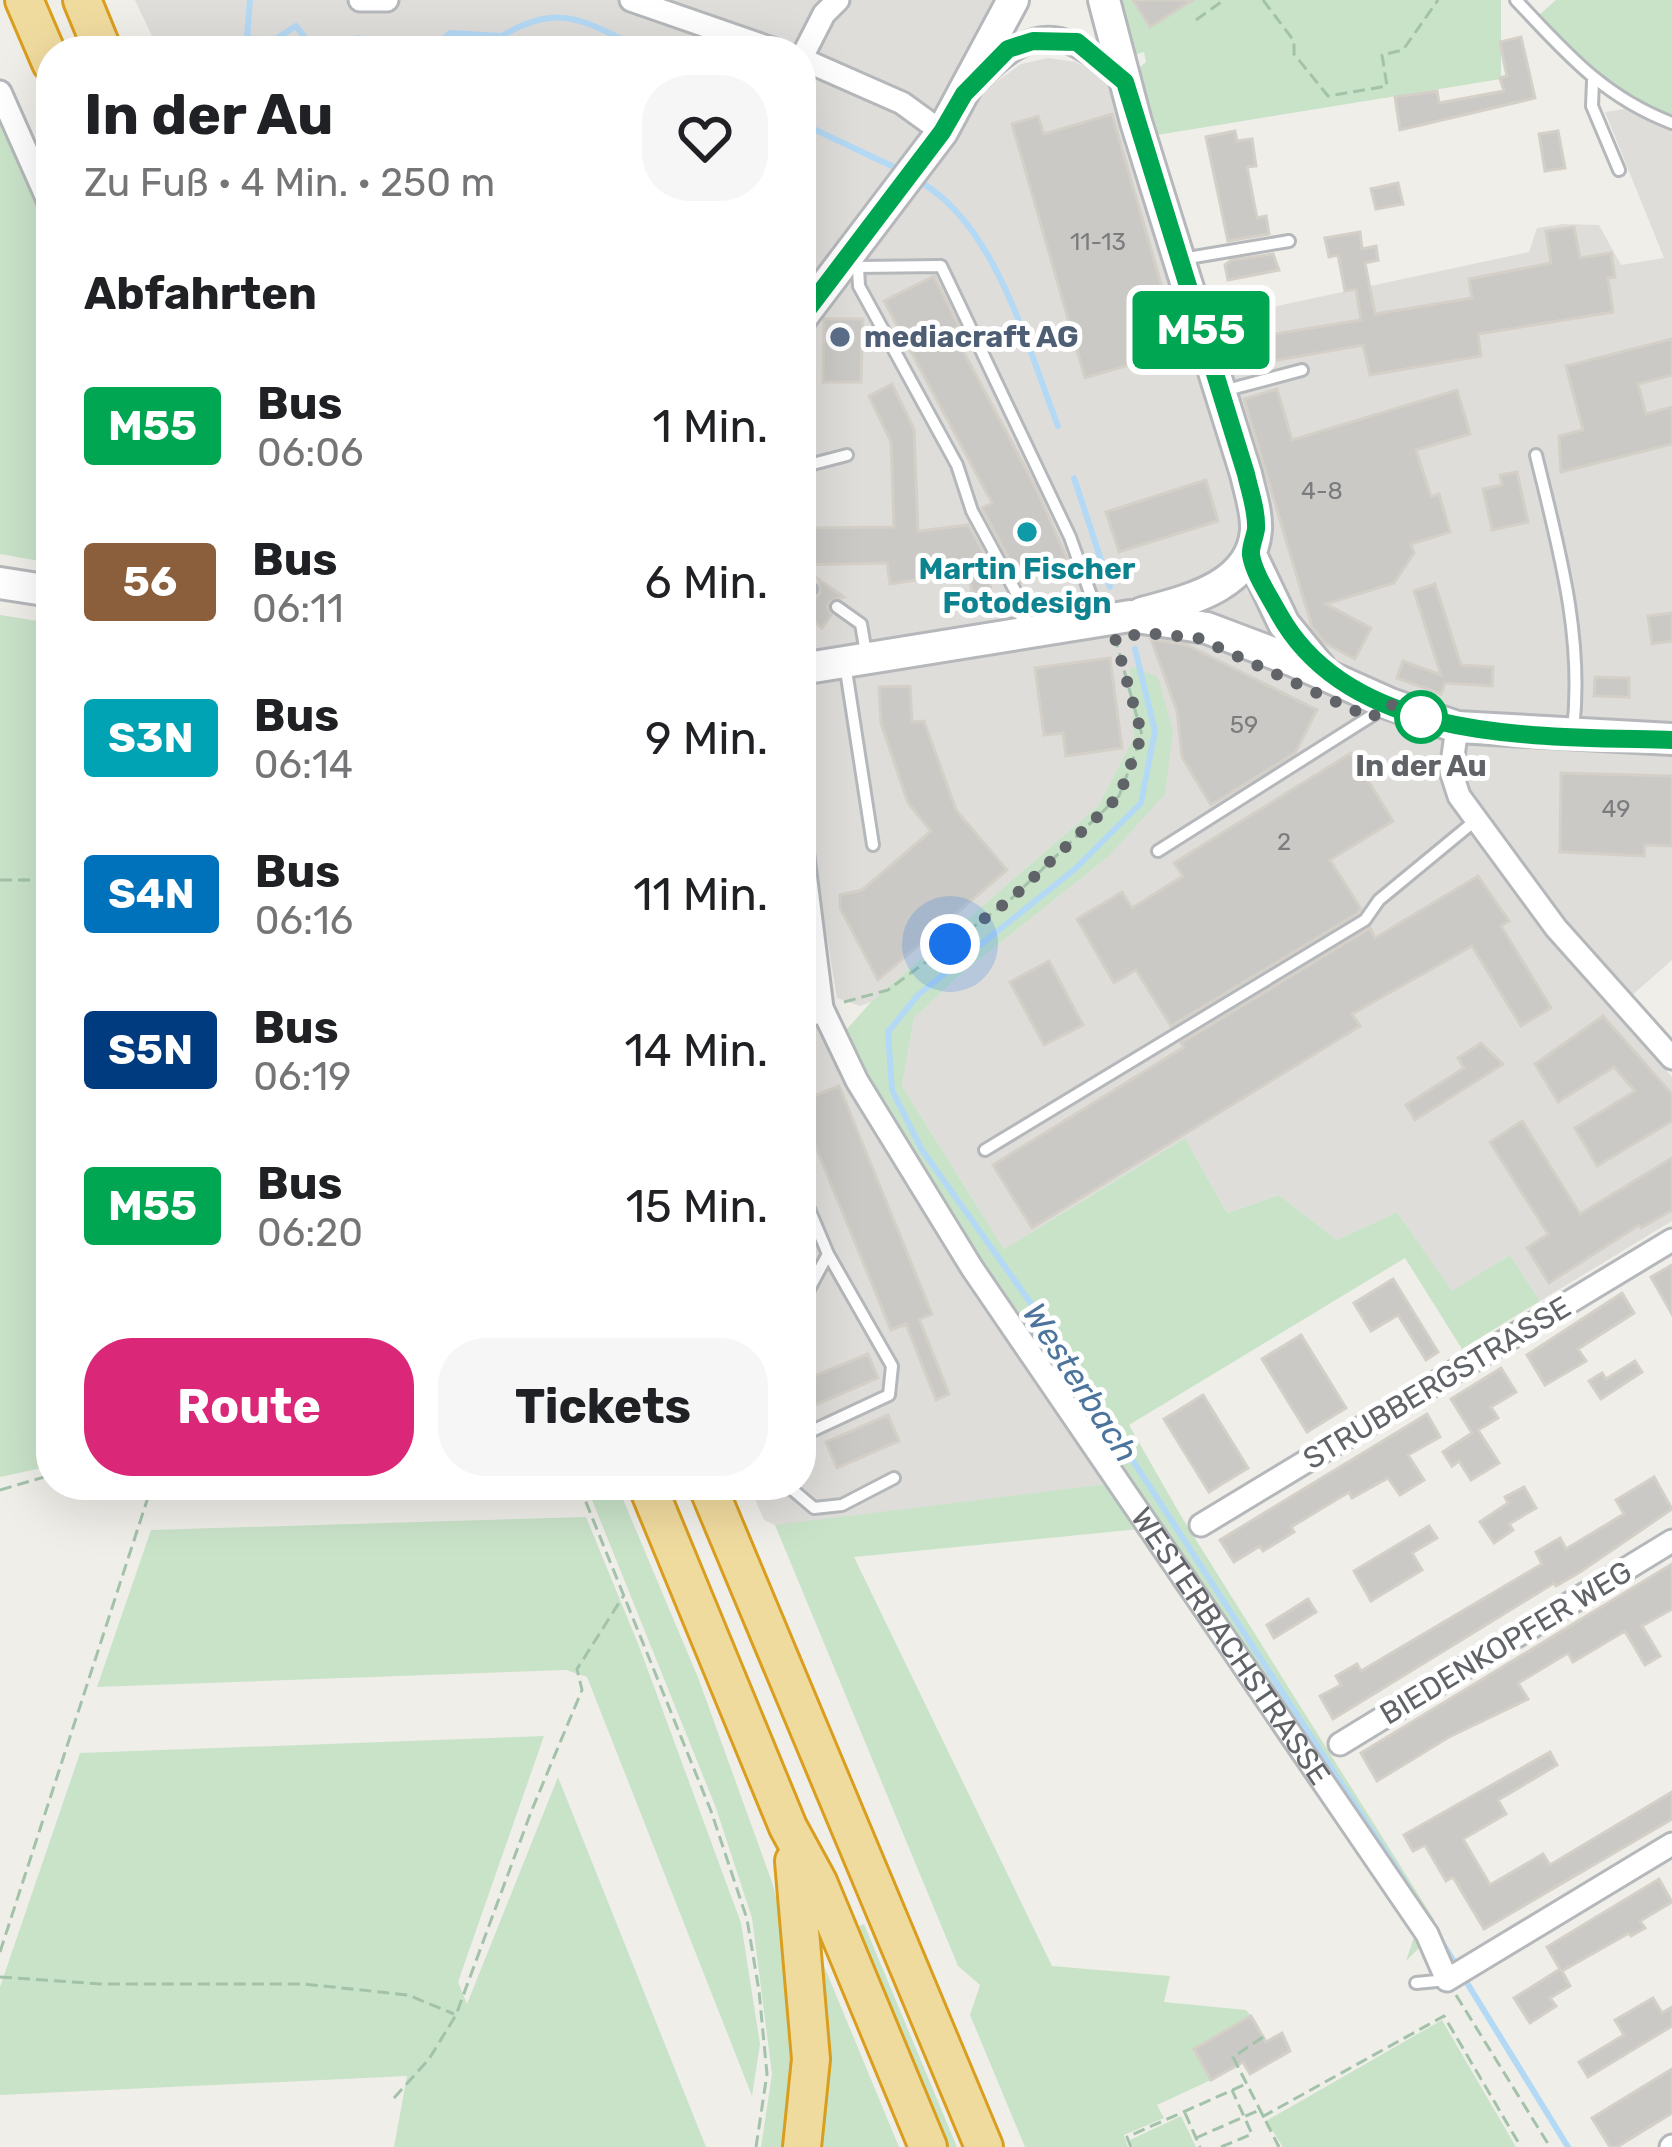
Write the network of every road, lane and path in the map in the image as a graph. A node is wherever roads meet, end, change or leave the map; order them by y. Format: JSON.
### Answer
{"nodes":[{"id":1,"x":24,"y":0,"type":"edge"},
{"id":2,"x":82,"y":0,"type":"edge"},
{"id":3,"x":360,"y":0,"type":"edge"},
{"id":4,"x":386,"y":0,"type":"edge"},
{"id":5,"x":631,"y":0,"type":"edge"},
{"id":6,"x":838,"y":0,"type":"edge"},
{"id":7,"x":1012,"y":0,"type":"edge"},
{"id":8,"x":1105,"y":0,"type":"edge"},
{"id":9,"x":1224,"y":0,"type":"edge"},
{"id":10,"x":1263,"y":0,"type":"edge"},
{"id":11,"x":1438,"y":0,"type":"edge"},
{"id":12,"x":1516,"y":0,"type":"edge"},
{"id":13,"x":1196,"y":20,"type":"dead end"},
{"id":14,"x":39,"y":36,"type":"edge"},
{"id":15,"x":97,"y":36,"type":"edge"},
{"id":16,"x":735,"y":36,"type":"edge"},
{"id":17,"x":813,"y":36,"type":"edge"},
{"id":18,"x":816,"y":65,"type":"edge"},
{"id":19,"x":1593,"y":81,"type":"junction"},
{"id":20,"x":1125,"y":82,"type":"junction"},
{"id":21,"x":0,"y":92,"type":"edge"},
{"id":22,"x":964,"y":94,"type":"junction"},
{"id":23,"x":1672,"y":123,"type":"edge"},
{"id":24,"x":942,"y":132,"type":"junction"},
{"id":25,"x":1619,"y":170,"type":"dead end"},
{"id":26,"x":36,"y":173,"type":"edge"},
{"id":27,"x":1289,"y":241,"type":"dead end"},
{"id":28,"x":1179,"y":260,"type":"junction"},
{"id":29,"x":852,"y":262,"type":"junction"},
{"id":30,"x":816,"y":302,"type":"edge"},
{"id":31,"x":1302,"y":370,"type":"dead end"},
{"id":32,"x":1220,"y":392,"type":"junction"},
{"id":33,"x":847,"y":455,"type":"dead end"},
{"id":34,"x":1536,"y":455,"type":"dead end"},
{"id":35,"x":816,"y":463,"type":"edge"},
{"id":36,"x":1250,"y":553,"type":"junction"},
{"id":37,"x":0,"y":583,"type":"edge"},
{"id":38,"x":36,"y":589,"type":"edge"},
{"id":39,"x":837,"y":607,"type":"dead end"},
{"id":40,"x":1114,"y":626,"type":"junction"},
{"id":41,"x":1024,"y":633,"type":"junction"},
{"id":42,"x":855,"y":659,"type":"junction"},
{"id":43,"x":816,"y":666,"type":"edge"},
{"id":44,"x":1329,"y":676,"type":"junction"},
{"id":45,"x":1390,"y":704,"type":"junction"},
{"id":46,"x":1456,"y":727,"type":"junction"},
{"id":47,"x":1573,"y":735,"type":"junction"},
{"id":48,"x":1672,"y":740,"type":"edge"},
{"id":49,"x":1476,"y":820,"type":"junction"},
{"id":50,"x":874,"y":845,"type":"dead end"},
{"id":51,"x":1159,"y":851,"type":"dead end"},
{"id":52,"x":0,"y":880,"type":"edge"},
{"id":53,"x":36,"y":880,"type":"edge"},
{"id":54,"x":816,"y":961,"type":"edge"},
{"id":55,"x":822,"y":1009,"type":"junction"},
{"id":56,"x":816,"y":1012,"type":"edge"},
{"id":57,"x":1672,"y":1058,"type":"edge"},
{"id":58,"x":985,"y":1150,"type":"dead end"},
{"id":59,"x":816,"y":1226,"type":"edge"},
{"id":60,"x":1672,"y":1240,"type":"edge"},
{"id":61,"x":828,"y":1254,"type":"junction"},
{"id":62,"x":816,"y":1276,"type":"edge"},
{"id":63,"x":816,"y":1429,"type":"edge"},
{"id":64,"x":894,"y":1478,"type":"dead end"},
{"id":65,"x":36,"y":1479,"type":"edge"},
{"id":66,"x":0,"y":1490,"type":"edge"},
{"id":67,"x":147,"y":1500,"type":"edge"},
{"id":68,"x":585,"y":1500,"type":"edge"},
{"id":69,"x":653,"y":1500,"type":"edge"},
{"id":70,"x":713,"y":1500,"type":"edge"},
{"id":71,"x":805,"y":1500,"type":"edge"},
{"id":72,"x":1201,"y":1525,"type":"dead end"},
{"id":73,"x":1672,"y":1541,"type":"edge"},
{"id":74,"x":624,"y":1595,"type":"junction"},
{"id":75,"x":1340,"y":1744,"type":"dead end"},
{"id":76,"x":788,"y":1828,"type":"junction"},
{"id":77,"x":1672,"y":1844,"type":"edge"},
{"id":78,"x":0,"y":1952,"type":"edge"},
{"id":79,"x":0,"y":1977,"type":"edge"},
{"id":80,"x":1450,"y":1979,"type":"junction"},
{"id":81,"x":1416,"y":1983,"type":"dead end"},
{"id":82,"x":456,"y":2015,"type":"junction"},
{"id":83,"x":1263,"y":2037,"type":"dead end"},
{"id":84,"x":1246,"y":2084,"type":"junction"},
{"id":85,"x":1232,"y":2090,"type":"junction"},
{"id":86,"x":394,"y":2098,"type":"dead end"},
{"id":87,"x":1259,"y":2110,"type":"junction"},
{"id":88,"x":1185,"y":2111,"type":"junction"},
{"id":89,"x":1244,"y":2117,"type":"junction"},
{"id":90,"x":1262,"y":2117,"type":"junction"},
{"id":91,"x":1196,"y":2138,"type":"junction"},
{"id":92,"x":756,"y":2147,"type":"edge"},
{"id":93,"x":802,"y":2147,"type":"edge"},
{"id":94,"x":928,"y":2147,"type":"edge"},
{"id":95,"x":984,"y":2147,"type":"edge"},
{"id":96,"x":1131,"y":2147,"type":"edge"},
{"id":97,"x":1200,"y":2147,"type":"edge"},
{"id":98,"x":1221,"y":2147,"type":"edge"},
{"id":99,"x":1278,"y":2147,"type":"edge"},
{"id":100,"x":1521,"y":2147,"type":"edge"},
{"id":101,"x":1550,"y":2147,"type":"edge"}],
"edges":[{"from":1,"to":14,"type":"highway"},
{"from":2,"to":15,"type":"highway"},
{"from":3,"to":4,"type":"street"},
{"from":5,"to":16,"type":"street"},
{"from":6,"to":17,"type":"street"},
{"from":7,"to":22,"type":"main road"},
{"from":8,"to":20,"type":"main road"},
{"from":9,"to":13,"type":"path"},
{"from":10,"to":11,"type":"path"},
{"from":12,"to":19,"type":"lane"},
{"from":18,"to":24,"type":"street"},
{"from":19,"to":23,"type":"lane"},
{"from":19,"to":25,"type":"lane"},
{"from":20,"to":22,"type":"street"},
{"from":20,"to":28,"type":"main road"},
{"from":21,"to":26,"type":"street"},
{"from":22,"to":24,"type":"main road"},
{"from":24,"to":29,"type":"main road"},
{"from":27,"to":28,"type":"lane"},
{"from":28,"to":32,"type":"main road"},
{"from":29,"to":30,"type":"main road"},
{"from":29,"to":40,"type":"lane"},
{"from":29,"to":41,"type":"lane"},
{"from":31,"to":32,"type":"lane"},
{"from":32,"to":36,"type":"main road"},
{"from":33,"to":35,"type":"lane"},
{"from":34,"to":47,"type":"lane"},
{"from":36,"to":40,"type":"main road"},
{"from":36,"to":44,"type":"main road"},
{"from":37,"to":38,"type":"main road"},
{"from":39,"to":42,"type":"lane"},
{"from":40,"to":41,"type":"main road"},
{"from":40,"to":44,"type":"main road"},
{"from":40,"to":55,"type":"path"},
{"from":41,"to":42,"type":"main road"},
{"from":42,"to":43,"type":"main road"},
{"from":42,"to":50,"type":"lane"},
{"from":44,"to":45,"type":"main road"},
{"from":45,"to":46,"type":"main road"},
{"from":45,"to":51,"type":"lane"},
{"from":46,"to":47,"type":"main road"},
{"from":46,"to":49,"type":"street"},
{"from":47,"to":48,"type":"main road"},
{"from":49,"to":57,"type":"street"},
{"from":49,"to":58,"type":"lane"},
{"from":52,"to":53,"type":"path"},
{"from":54,"to":55,"type":"street","name":"WESTERBACHSTRASSE"},
{"from":55,"to":56,"type":"street"},
{"from":55,"to":80,"type":"street","name":"WESTERBACHSTRASSE"},
{"from":59,"to":61,"type":"lane"},
{"from":60,"to":72,"type":"street","name":"STRUBBERGSTRASSE"},
{"from":61,"to":62,"type":"lane"},
{"from":61,"to":63,"type":"lane"},
{"from":64,"to":71,"type":"lane"},
{"from":65,"to":66,"type":"path"},
{"from":67,"to":78,"type":"path"},
{"from":68,"to":74,"type":"path"},
{"from":69,"to":76,"type":"highway"},
{"from":70,"to":95,"type":"highway"},
{"from":73,"to":75,"type":"street","name":"BIEDENKOPFER WEG"},
{"from":74,"to":82,"type":"path"},
{"from":74,"to":92,"type":"path"},
{"from":76,"to":93,"type":"highway"},
{"from":76,"to":94,"type":"highway"},
{"from":77,"to":80,"type":"street"},
{"from":79,"to":82,"type":"path"},
{"from":80,"to":81,"type":"lane"},
{"from":80,"to":101,"type":"path"},
{"from":82,"to":86,"type":"path"},
{"from":83,"to":84,"type":"path"},
{"from":84,"to":85,"type":"path"},
{"from":84,"to":87,"type":"path"},
{"from":85,"to":88,"type":"path"},
{"from":85,"to":89,"type":"path"},
{"from":87,"to":89,"type":"path"},
{"from":87,"to":90,"type":"path"},
{"from":88,"to":91,"type":"path"},
{"from":88,"to":96,"type":"path"},
{"from":89,"to":91,"type":"path"},
{"from":89,"to":98,"type":"path"},
{"from":90,"to":99,"type":"path"},
{"from":90,"to":100,"type":"path"},
{"from":91,"to":97,"type":"path"}]}
